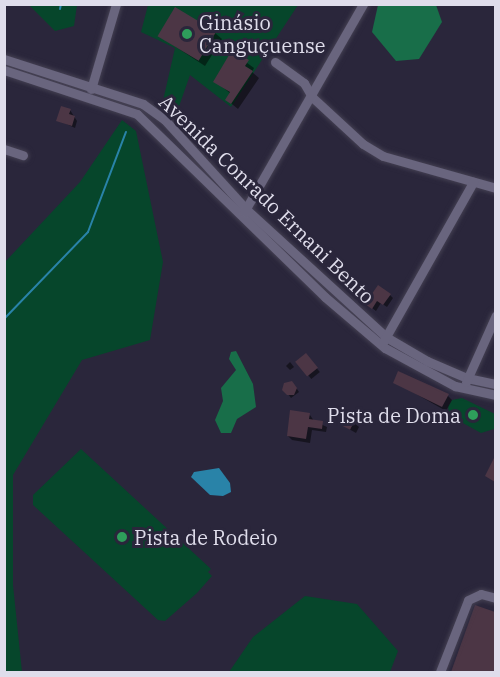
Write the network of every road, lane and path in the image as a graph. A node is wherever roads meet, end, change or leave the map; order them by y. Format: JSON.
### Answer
{"nodes":[{"id":1,"x":116,"y":4,"type":"edge"},
{"id":2,"x":363,"y":4,"type":"edge"},
{"id":3,"x":4,"y":59,"type":"edge"},
{"id":4,"x":275,"y":62,"type":"dead end"},
{"id":5,"x":4,"y":70,"type":"edge"},
{"id":6,"x":92,"y":85,"type":"junction"},
{"id":7,"x":89,"y":96,"type":"junction"},
{"id":8,"x":312,"y":97,"type":"junction"},
{"id":9,"x":4,"y":149,"type":"edge"},
{"id":10,"x":23,"y":155,"type":"dead end"},
{"id":11,"x":473,"y":182,"type":"junction"},
{"id":12,"x":495,"y":188,"type":"edge"},
{"id":13,"x":243,"y":213,"type":"junction"},
{"id":14,"x":495,"y":315,"type":"edge"},
{"id":15,"x":384,"y":341,"type":"junction"},
{"id":16,"x":467,"y":378,"type":"junction"},
{"id":17,"x":495,"y":384,"type":"edge"},
{"id":18,"x":463,"y":388,"type":"junction"},
{"id":19,"x":495,"y":395,"type":"edge"},
{"id":20,"x":495,"y":598,"type":"edge"},
{"id":21,"x":440,"y":672,"type":"edge"}],
"edges":[{"from":1,"to":6,"type":"street"},
{"from":2,"to":8,"type":"street"},
{"from":3,"to":6,"type":"street","name":"Avenida Conrado Ernani Bento"},
{"from":4,"to":8,"type":"street"},
{"from":5,"to":7,"type":"street","name":"Avenida Conrado Ernani Bento"},
{"from":6,"to":7,"type":"street"},
{"from":6,"to":13,"type":"street","name":"Avenida Conrado Ernani Bento"},
{"from":7,"to":13,"type":"street","name":"Avenida Conrado Ernani Bento"},
{"from":8,"to":11,"type":"street"},
{"from":8,"to":13,"type":"street"},
{"from":9,"to":10,"type":"street"},
{"from":11,"to":12,"type":"street"},
{"from":11,"to":15,"type":"street"},
{"from":13,"to":15,"type":"street","name":"Avenida Conrado Ernani Bento"},
{"from":14,"to":16,"type":"street"},
{"from":15,"to":16,"type":"street","name":"Avenida Conrado Ernani Bento"},
{"from":15,"to":18,"type":"street","name":"Avenida Conrado Ernani Bento"},
{"from":16,"to":17,"type":"street","name":"Avenida Conrado Ernani Bento"},
{"from":16,"to":18,"type":"street"},
{"from":18,"to":19,"type":"street","name":"Avenida Conrado Ernani Bento"},
{"from":20,"to":21,"type":"street"}]}
